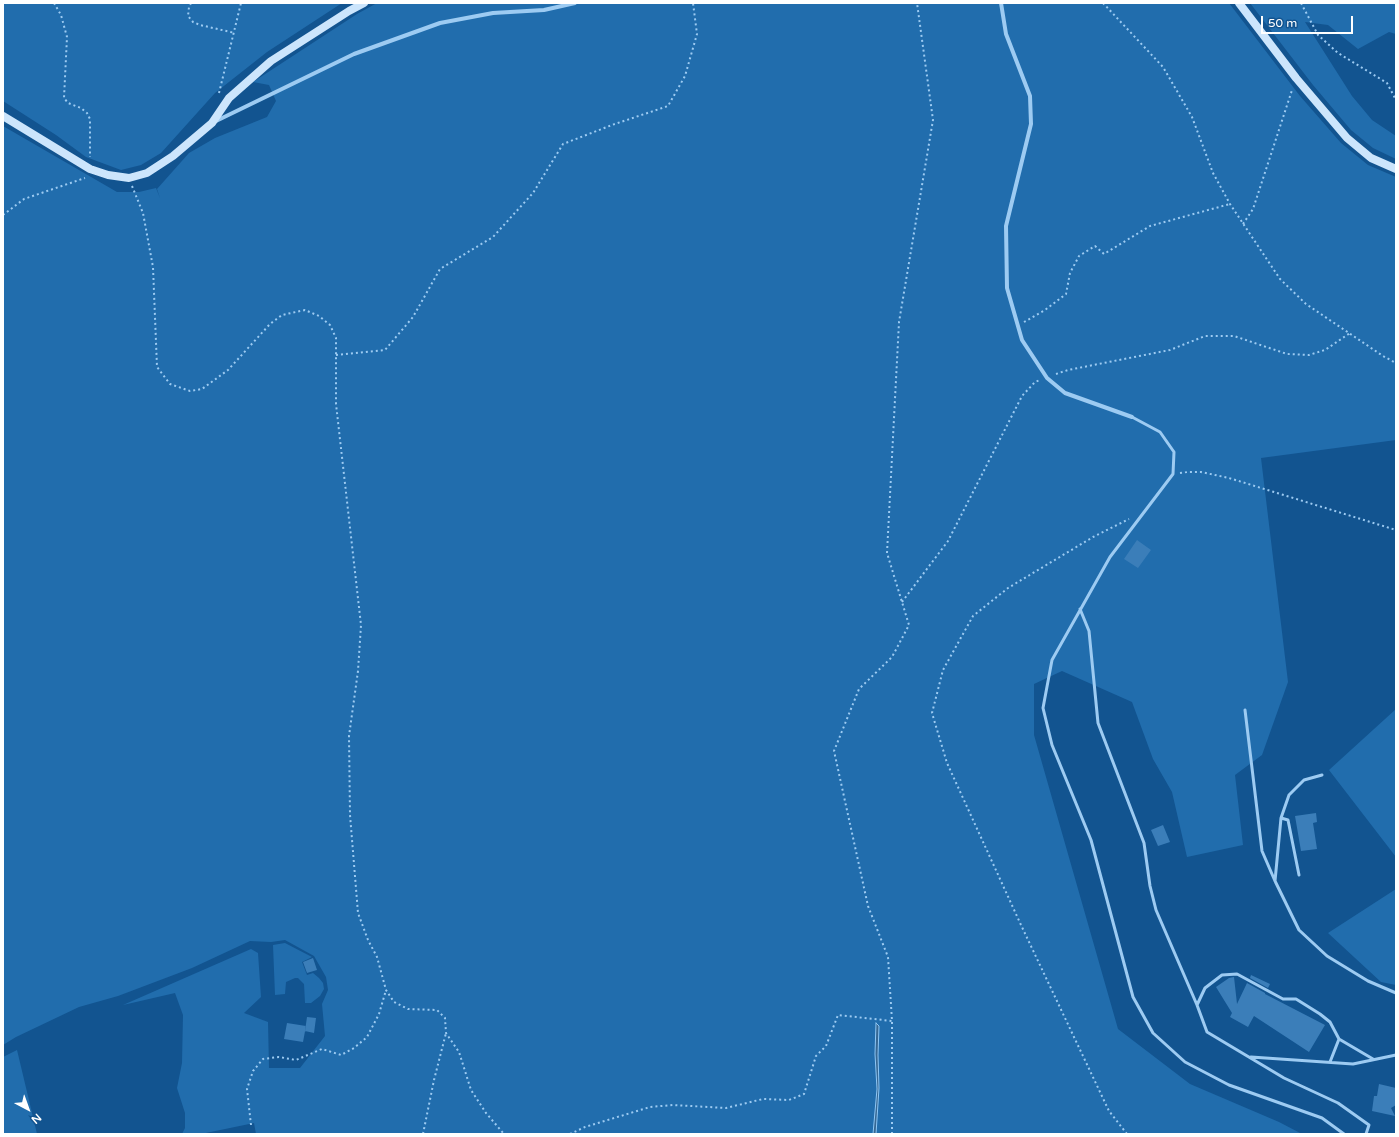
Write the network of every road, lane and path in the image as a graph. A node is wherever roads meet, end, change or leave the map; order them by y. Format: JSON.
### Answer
{"nodes":[{"id":1,"x":54,"y":3,"type":"edge"},
{"id":2,"x":191,"y":3,"type":"edge"},
{"id":3,"x":241,"y":3,"type":"edge"},
{"id":4,"x":364,"y":3,"type":"edge"},
{"id":5,"x":575,"y":3,"type":"edge"},
{"id":6,"x":692,"y":3,"type":"edge"},
{"id":7,"x":917,"y":3,"type":"edge"},
{"id":8,"x":1001,"y":3,"type":"edge"},
{"id":9,"x":1103,"y":3,"type":"edge"},
{"id":10,"x":1239,"y":3,"type":"edge"},
{"id":11,"x":1301,"y":3,"type":"edge"},
{"id":12,"x":235,"y":33,"type":"junction"},
{"id":13,"x":1296,"y":78,"type":"junction"},
{"id":14,"x":218,"y":100,"type":"dead end"},
{"id":15,"x":1396,"y":100,"type":"edge"},
{"id":16,"x":3,"y":116,"type":"edge"},
{"id":17,"x":212,"y":123,"type":"junction"},
{"id":18,"x":90,"y":169,"type":"junction"},
{"id":19,"x":1396,"y":169,"type":"edge"},
{"id":20,"x":128,"y":178,"type":"junction"},
{"id":21,"x":1230,"y":204,"type":"junction"},
{"id":22,"x":3,"y":215,"type":"edge"},
{"id":23,"x":1244,"y":224,"type":"junction"},
{"id":24,"x":1018,"y":326,"type":"junction"},
{"id":25,"x":1350,"y":333,"type":"junction"},
{"id":26,"x":336,"y":356,"type":"junction"},
{"id":27,"x":1396,"y":363,"type":"edge"},
{"id":28,"x":1047,"y":378,"type":"junction"},
{"id":29,"x":1132,"y":417,"type":"joint"},
{"id":30,"x":1173,"y":474,"type":"junction"},
{"id":31,"x":1146,"y":510,"type":"junction"},
{"id":32,"x":1396,"y":530,"type":"edge"},
{"id":33,"x":902,"y":602,"type":"junction"},
{"id":34,"x":1080,"y":609,"type":"junction"},
{"id":35,"x":1245,"y":710,"type":"dead end"},
{"id":36,"x":1322,"y":775,"type":"dead end"},
{"id":37,"x":1281,"y":818,"type":"junction"},
{"id":38,"x":1299,"y":875,"type":"dead end"},
{"id":39,"x":1275,"y":881,"type":"junction"},
{"id":40,"x":386,"y":990,"type":"junction"},
{"id":41,"x":1396,"y":993,"type":"edge"},
{"id":42,"x":1197,"y":1005,"type":"junction"},
{"id":43,"x":892,"y":1021,"type":"junction"},
{"id":44,"x":446,"y":1034,"type":"junction"},
{"id":45,"x":1339,"y":1039,"type":"junction"},
{"id":46,"x":1396,"y":1055,"type":"edge"},
{"id":47,"x":1249,"y":1057,"type":"junction"},
{"id":48,"x":1373,"y":1059,"type":"junction"},
{"id":49,"x":1330,"y":1062,"type":"junction"},
{"id":50,"x":251,"y":1125,"type":"dead end"},
{"id":51,"x":423,"y":1134,"type":"edge"},
{"id":52,"x":504,"y":1134,"type":"edge"},
{"id":53,"x":570,"y":1134,"type":"edge"},
{"id":54,"x":892,"y":1134,"type":"edge"},
{"id":55,"x":1127,"y":1134,"type":"edge"},
{"id":56,"x":1344,"y":1134,"type":"edge"},
{"id":57,"x":1366,"y":1134,"type":"edge"}],
"edges":[{"from":1,"to":18,"type":"path"},
{"from":2,"to":12,"type":"path"},
{"from":3,"to":12,"type":"path"},
{"from":4,"to":17,"type":"street"},
{"from":5,"to":17,"type":"street"},
{"from":6,"to":26,"type":"path"},
{"from":7,"to":33,"type":"path"},
{"from":8,"to":24,"type":"street"},
{"from":9,"to":21,"type":"path"},
{"from":10,"to":13,"type":"street"},
{"from":11,"to":15,"type":"path"},
{"from":12,"to":14,"type":"path"},
{"from":13,"to":19,"type":"street"},
{"from":13,"to":23,"type":"path"},
{"from":16,"to":18,"type":"street"},
{"from":17,"to":20,"type":"street"},
{"from":18,"to":20,"type":"street"},
{"from":18,"to":22,"type":"path"},
{"from":20,"to":26,"type":"path"},
{"from":21,"to":23,"type":"path"},
{"from":21,"to":24,"type":"path"},
{"from":23,"to":25,"type":"path"},
{"from":24,"to":28,"type":"street"},
{"from":25,"to":27,"type":"path"},
{"from":25,"to":28,"type":"path"},
{"from":26,"to":40,"type":"path"},
{"from":28,"to":29,"type":"street"},
{"from":28,"to":33,"type":"path"},
{"from":29,"to":30,"type":"lane"},
{"from":30,"to":31,"type":"lane"},
{"from":30,"to":32,"type":"path"},
{"from":31,"to":34,"type":"lane"},
{"from":31,"to":55,"type":"path"},
{"from":33,"to":43,"type":"path"},
{"from":34,"to":42,"type":"lane"},
{"from":34,"to":56,"type":"lane"},
{"from":35,"to":39,"type":"lane"},
{"from":36,"to":37,"type":"lane"},
{"from":37,"to":38,"type":"lane"},
{"from":37,"to":39,"type":"lane"},
{"from":39,"to":41,"type":"lane"},
{"from":40,"to":44,"type":"path"},
{"from":40,"to":50,"type":"path"},
{"from":42,"to":45,"type":"lane"},
{"from":42,"to":47,"type":"lane"},
{"from":43,"to":53,"type":"path"},
{"from":43,"to":54,"type":"path"},
{"from":44,"to":51,"type":"path"},
{"from":44,"to":52,"type":"path"},
{"from":45,"to":48,"type":"lane"},
{"from":45,"to":49,"type":"lane"},
{"from":46,"to":48,"type":"lane"},
{"from":47,"to":49,"type":"lane"},
{"from":47,"to":57,"type":"lane"},
{"from":48,"to":49,"type":"lane"}]}
